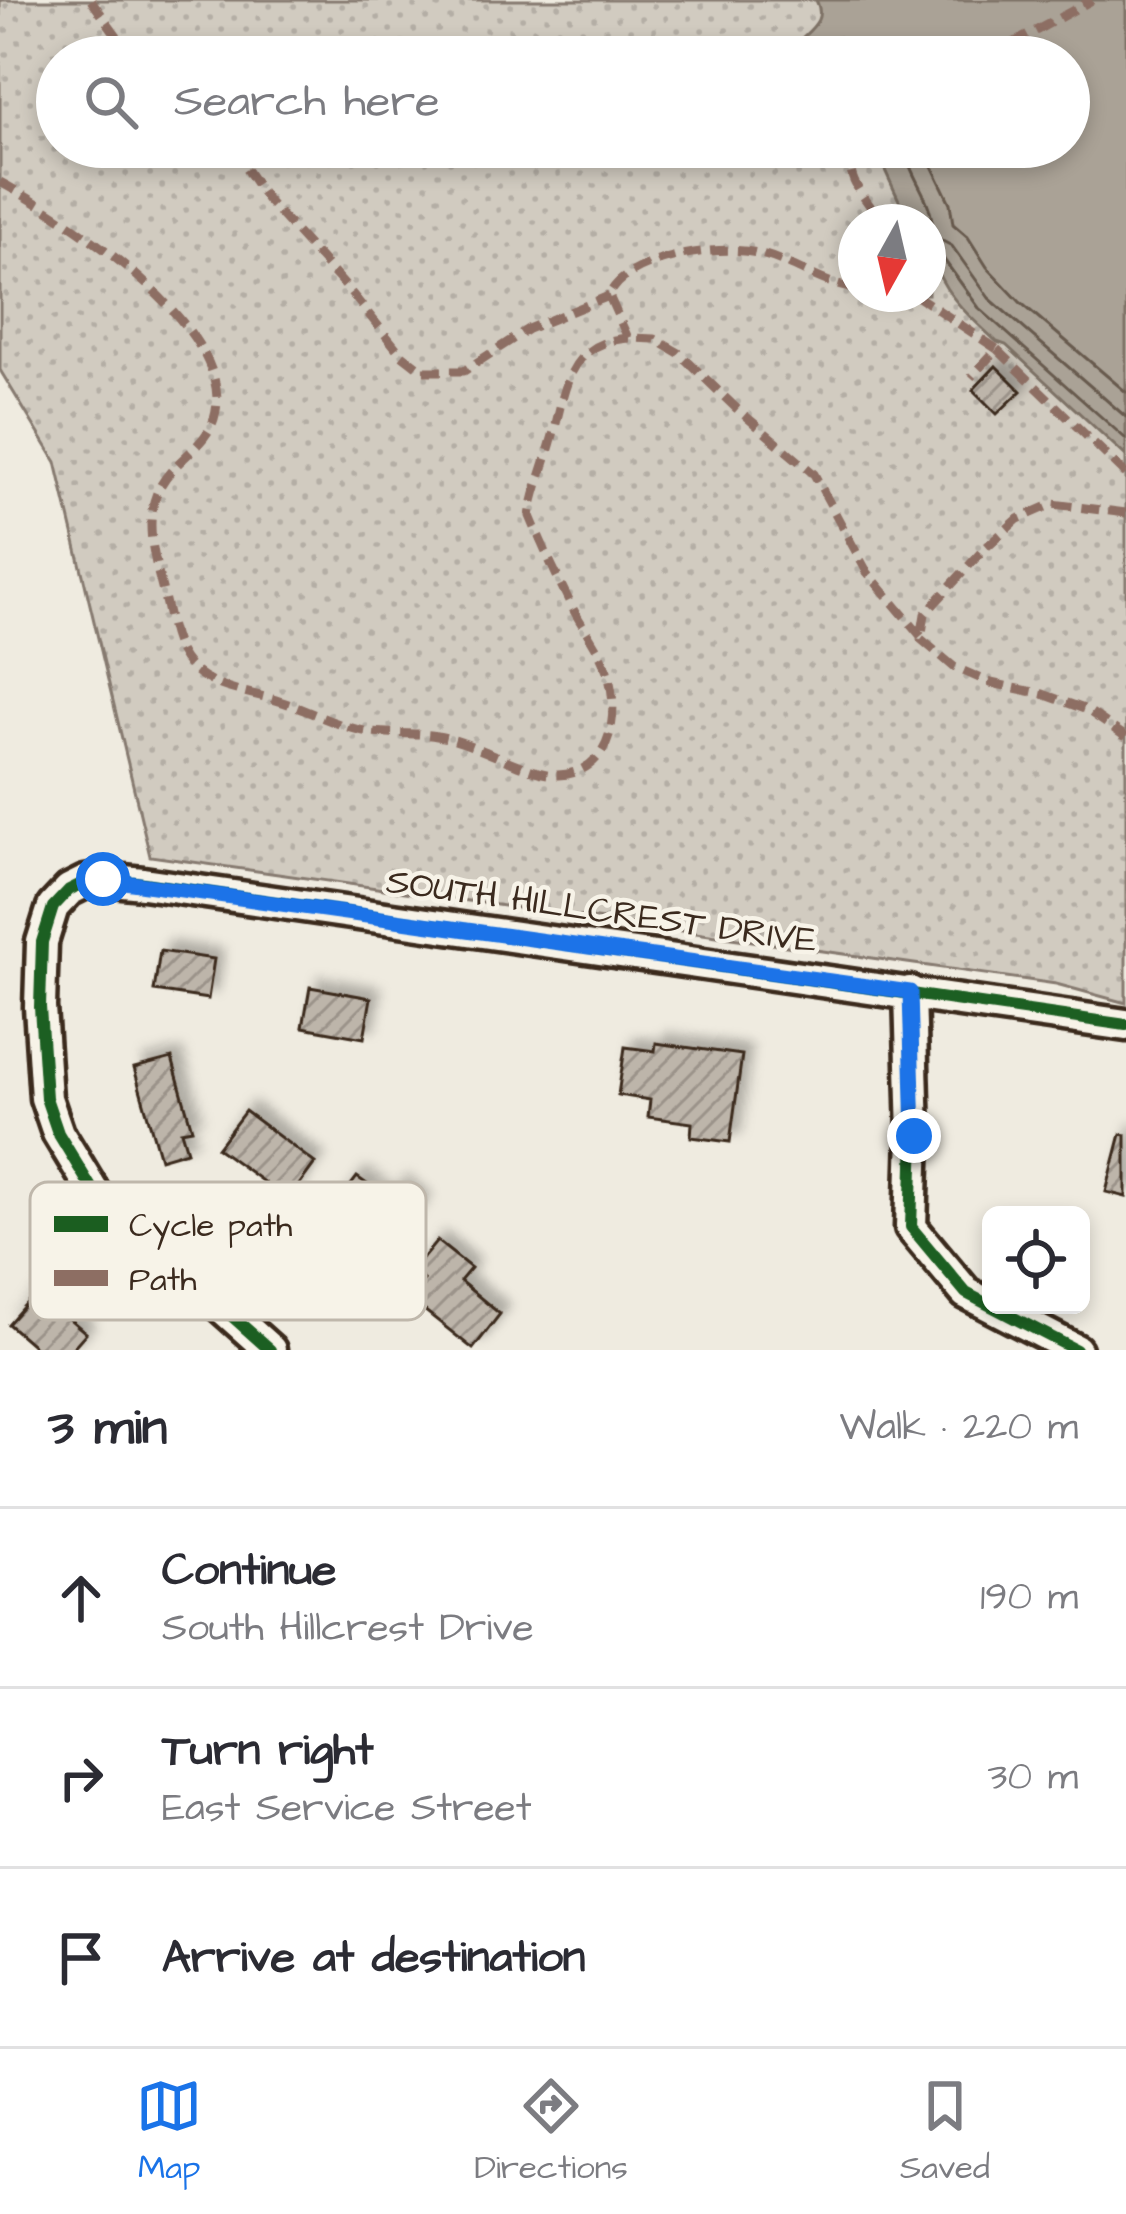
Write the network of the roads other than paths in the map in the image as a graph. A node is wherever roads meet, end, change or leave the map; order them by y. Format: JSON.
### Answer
{"nodes":[{"id":1,"x":910,"y":992,"type":"junction"},
{"id":2,"x":1126,"y":1025,"type":"edge"},
{"id":3,"x":87,"y":1182,"type":"edge"},
{"id":4,"x":235,"y":1320,"type":"edge"},
{"id":5,"x":270,"y":1350,"type":"edge"},
{"id":6,"x":1076,"y":1350,"type":"edge"}],
"edges":[{"from":1,"to":2,"type":"street","name":"SOUTH HILLCREST DRIVE"},
{"from":1,"to":3,"type":"street","name":"SOUTH HILLCREST DRIVE"},
{"from":1,"to":6,"type":"street"},
{"from":4,"to":5,"type":"street","name":"SOUTH HILLCREST DRIVE"}]}
